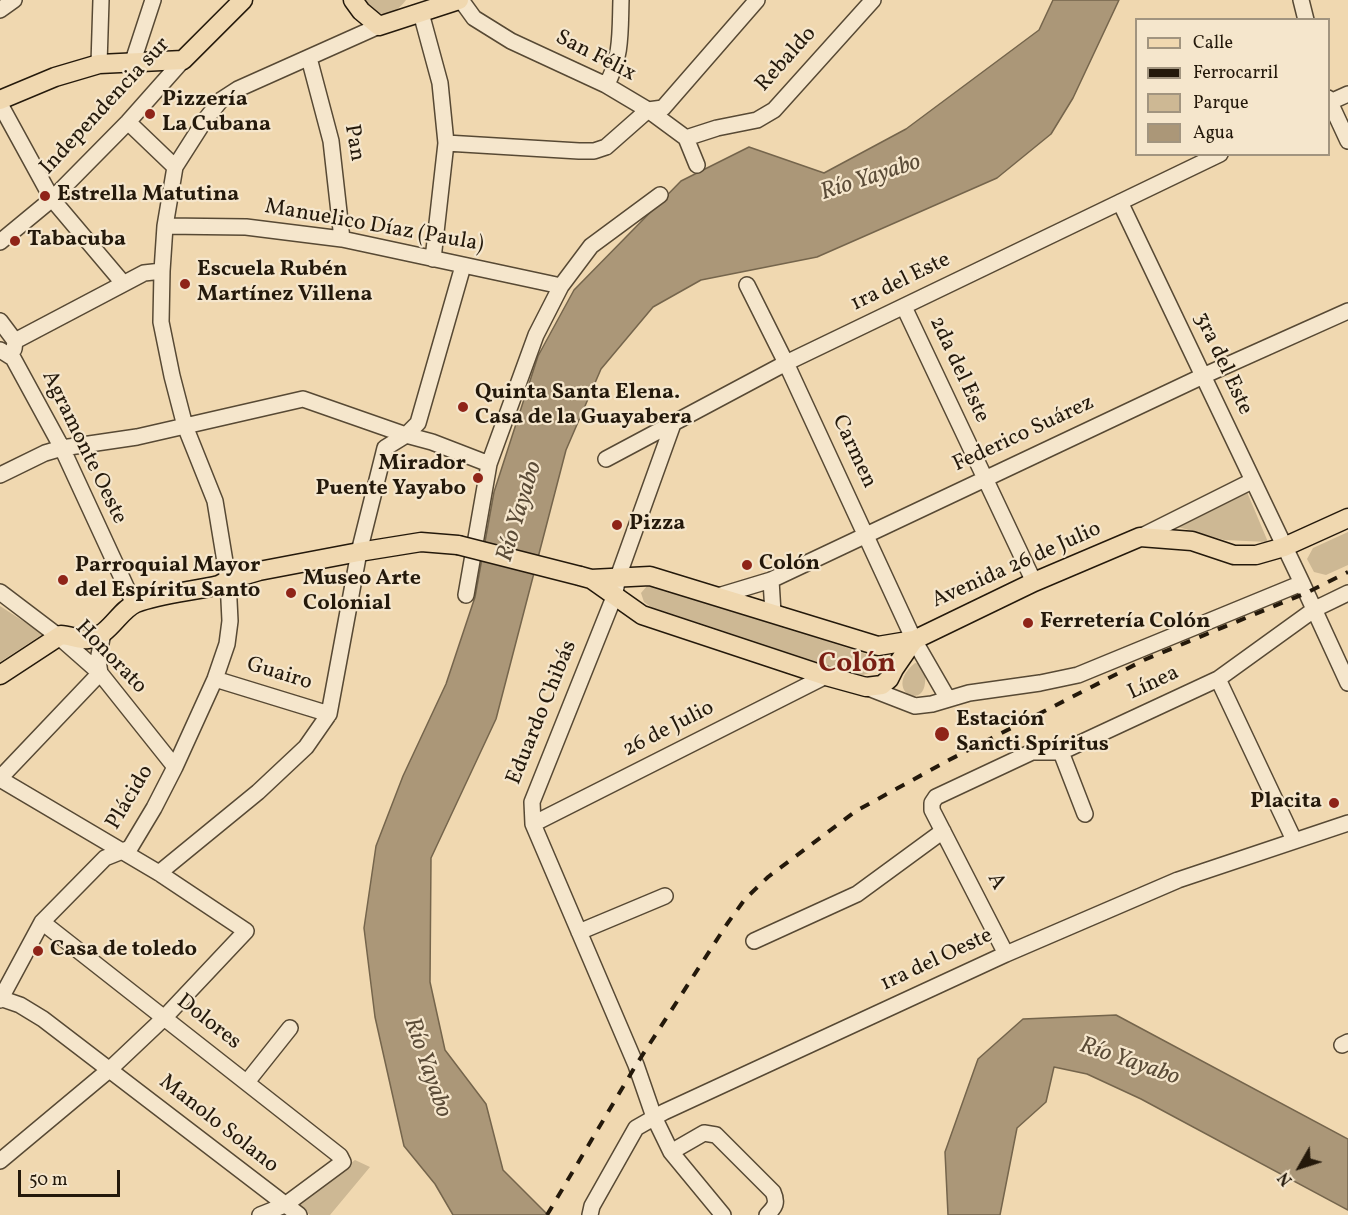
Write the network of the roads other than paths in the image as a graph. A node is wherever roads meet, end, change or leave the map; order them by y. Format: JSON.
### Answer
{"nodes":[{"id":1,"x":14,"y":0,"type":"edge"},
{"id":2,"x":101,"y":0,"type":"edge"},
{"id":3,"x":153,"y":0,"type":"edge"},
{"id":4,"x":243,"y":0,"type":"edge"},
{"id":5,"x":353,"y":0,"type":"edge"},
{"id":6,"x":460,"y":0,"type":"edge"},
{"id":7,"x":621,"y":0,"type":"edge"},
{"id":8,"x":757,"y":0,"type":"edge"},
{"id":9,"x":873,"y":0,"type":"edge"},
{"id":10,"x":1301,"y":0,"type":"edge"},
{"id":11,"x":419,"y":6,"type":"edge"},
{"id":12,"x":0,"y":10,"type":"edge"},
{"id":13,"x":1306,"y":18,"type":"edge"},
{"id":14,"x":380,"y":26,"type":"junction"},
{"id":15,"x":309,"y":57,"type":"junction"},
{"id":16,"x":183,"y":60,"type":"junction"},
{"id":17,"x":133,"y":61,"type":"junction"},
{"id":18,"x":99,"y":64,"type":"junction"},
{"id":19,"x":606,"y":85,"type":"junction"},
{"id":20,"x":1348,"y":94,"type":"edge"},
{"id":21,"x":0,"y":102,"type":"edge"},
{"id":22,"x":1330,"y":102,"type":"edge"},
{"id":23,"x":1330,"y":104,"type":"edge"},
{"id":24,"x":648,"y":110,"type":"junction"},
{"id":25,"x":128,"y":122,"type":"junction"},
{"id":26,"x":686,"y":138,"type":"junction"},
{"id":27,"x":1348,"y":141,"type":"edge"},
{"id":28,"x":446,"y":143,"type":"junction"},
{"id":29,"x":1216,"y":156,"type":"edge"},
{"id":30,"x":697,"y":165,"type":"dead end"},
{"id":31,"x":175,"y":167,"type":"junction"},
{"id":32,"x":660,"y":195,"type":"dead end"},
{"id":33,"x":52,"y":199,"type":"junction"},
{"id":34,"x":1120,"y":201,"type":"junction"},
{"id":35,"x":165,"y":226,"type":"junction"},
{"id":36,"x":342,"y":239,"type":"junction"},
{"id":37,"x":0,"y":242,"type":"edge"},
{"id":38,"x":433,"y":259,"type":"junction"},
{"id":39,"x":463,"y":266,"type":"junction"},
{"id":40,"x":162,"y":270,"type":"junction"},
{"id":41,"x":123,"y":283,"type":"junction"},
{"id":42,"x":747,"y":285,"type":"dead end"},
{"id":43,"x":561,"y":286,"type":"junction"},
{"id":44,"x":904,"y":307,"type":"junction"},
{"id":45,"x":1348,"y":311,"type":"edge"},
{"id":46,"x":0,"y":321,"type":"edge"},
{"id":47,"x":15,"y":341,"type":"junction"},
{"id":48,"x":7,"y":354,"type":"edge"},
{"id":49,"x":786,"y":363,"type":"junction"},
{"id":50,"x":1203,"y":376,"type":"junction"},
{"id":51,"x":673,"y":424,"type":"junction"},
{"id":52,"x":185,"y":426,"type":"junction"},
{"id":53,"x":405,"y":435,"type":"junction"},
{"id":54,"x":62,"y":448,"type":"junction"},
{"id":55,"x":606,"y":459,"type":"dead end"},
{"id":56,"x":489,"y":464,"type":"junction"},
{"id":57,"x":0,"y":475,"type":"edge"},
{"id":58,"x":984,"y":478,"type":"junction"},
{"id":59,"x":1252,"y":481,"type":"junction"},
{"id":60,"x":1348,"y":518,"type":"edge"},
{"id":61,"x":866,"y":534,"type":"junction"},
{"id":62,"x":1140,"y":537,"type":"junction"},
{"id":63,"x":1284,"y":547,"type":"junction"},
{"id":64,"x":359,"y":552,"type":"junction"},
{"id":65,"x":650,"y":576,"type":"junction"},
{"id":66,"x":618,"y":577,"type":"junction"},
{"id":67,"x":585,"y":578,"type":"junction"},
{"id":68,"x":228,"y":580,"type":"junction"},
{"id":69,"x":771,"y":580,"type":"junction"},
{"id":70,"x":1034,"y":582,"type":"junction"},
{"id":71,"x":1302,"y":583,"type":"junction"},
{"id":72,"x":0,"y":592,"type":"edge"},
{"id":73,"x":1348,"y":593,"type":"edge"},
{"id":74,"x":466,"y":595,"type":"dead end"},
{"id":75,"x":718,"y":596,"type":"junction"},
{"id":76,"x":614,"y":597,"type":"junction"},
{"id":77,"x":134,"y":604,"type":"junction"},
{"id":78,"x":1315,"y":609,"type":"junction"},
{"id":79,"x":773,"y":613,"type":"junction"},
{"id":80,"x":642,"y":615,"type":"junction"},
{"id":81,"x":103,"y":632,"type":"junction"},
{"id":82,"x":58,"y":636,"type":"junction"},
{"id":83,"x":914,"y":640,"type":"junction"},
{"id":84,"x":879,"y":646,"type":"junction"},
{"id":85,"x":894,"y":669,"type":"junction"},
{"id":86,"x":100,"y":673,"type":"junction"},
{"id":87,"x":0,"y":675,"type":"edge"},
{"id":88,"x":826,"y":676,"type":"junction"},
{"id":89,"x":215,"y":679,"type":"junction"},
{"id":90,"x":1218,"y":679,"type":"junction"},
{"id":91,"x":1348,"y":683,"type":"edge"},
{"id":92,"x":866,"y":687,"type":"junction"},
{"id":93,"x":948,"y":699,"type":"junction"},
{"id":94,"x":329,"y":714,"type":"junction"},
{"id":95,"x":1061,"y":752,"type":"junction"},
{"id":96,"x":175,"y":767,"type":"junction"},
{"id":97,"x":0,"y":778,"type":"edge"},
{"id":98,"x":1085,"y":814,"type":"dead end"},
{"id":99,"x":1348,"y":823,"type":"edge"},
{"id":100,"x":533,"y":824,"type":"junction"},
{"id":101,"x":943,"y":831,"type":"junction"},
{"id":102,"x":1294,"y":840,"type":"junction"},
{"id":103,"x":120,"y":851,"type":"junction"},
{"id":104,"x":159,"y":873,"type":"junction"},
{"id":105,"x":665,"y":896,"type":"dead end"},
{"id":106,"x":42,"y":922,"type":"junction"},
{"id":107,"x":579,"y":932,"type":"junction"},
{"id":108,"x":754,"y":941,"type":"dead end"},
{"id":109,"x":1006,"y":954,"type":"junction"},
{"id":110,"x":0,"y":998,"type":"edge"},
{"id":111,"x":164,"y":1018,"type":"junction"},
{"id":112,"x":290,"y":1028,"type":"dead end"},
{"id":113,"x":109,"y":1070,"type":"junction"},
{"id":114,"x":247,"y":1082,"type":"junction"},
{"id":115,"x":654,"y":1117,"type":"junction"},
{"id":116,"x":671,"y":1152,"type":"junction"},
{"id":117,"x":1,"y":1158,"type":"edge"},
{"id":118,"x":285,"y":1205,"type":"junction"},
{"id":119,"x":591,"y":1210,"type":"edge"},
{"id":120,"x":260,"y":1215,"type":"edge"},
{"id":121,"x":299,"y":1215,"type":"edge"},
{"id":122,"x":723,"y":1215,"type":"edge"},
{"id":123,"x":767,"y":1215,"type":"edge"}],
"edges":[{"from":1,"to":12,"type":"street"},
{"from":2,"to":18,"type":"street"},
{"from":3,"to":17,"type":"street"},
{"from":4,"to":16,"type":"main road","name":"Independencia sur"},
{"from":5,"to":14,"type":"main road"},
{"from":6,"to":11,"type":"main road"},
{"from":6,"to":19,"type":"street","name":"San Félix"},
{"from":7,"to":19,"type":"street"},
{"from":8,"to":24,"type":"street"},
{"from":9,"to":26,"type":"street","name":"Rebaldo"},
{"from":10,"to":13,"type":"street"},
{"from":11,"to":14,"type":"main road"},
{"from":11,"to":28,"type":"street"},
{"from":14,"to":15,"type":"street"},
{"from":15,"to":31,"type":"street"},
{"from":15,"to":36,"type":"street","name":"Pan"},
{"from":16,"to":17,"type":"main road"},
{"from":16,"to":25,"type":"street","name":"Independencia sur"},
{"from":17,"to":18,"type":"main road"},
{"from":18,"to":21,"type":"main road"},
{"from":19,"to":24,"type":"street","name":"San Félix"},
{"from":20,"to":22,"type":"street"},
{"from":21,"to":33,"type":"street"},
{"from":23,"to":27,"type":"street"},
{"from":24,"to":26,"type":"street","name":"San Félix"},
{"from":24,"to":28,"type":"street"},
{"from":25,"to":31,"type":"street"},
{"from":25,"to":33,"type":"street","name":"Independencia sur"},
{"from":26,"to":30,"type":"street"},
{"from":28,"to":38,"type":"street"},
{"from":29,"to":34,"type":"street","name":"1ra del Este"},
{"from":31,"to":35,"type":"street","name":"Plácido"},
{"from":32,"to":43,"type":"street"},
{"from":33,"to":37,"type":"street","name":"Independencia sur"},
{"from":33,"to":41,"type":"street"},
{"from":34,"to":44,"type":"street","name":"1ra del Este"},
{"from":34,"to":50,"type":"street","name":"3ra del Este"},
{"from":35,"to":36,"type":"street","name":"Manuelico Díaz (Paula)"},
{"from":35,"to":40,"type":"street","name":"Plácido"},
{"from":36,"to":38,"type":"street","name":"Manuelico Díaz (Paula)"},
{"from":38,"to":39,"type":"street","name":"Manuelico Díaz (Paula)"},
{"from":39,"to":43,"type":"street","name":"Manuelico Díaz (Paula)"},
{"from":39,"to":53,"type":"street"},
{"from":40,"to":41,"type":"street"},
{"from":40,"to":52,"type":"street","name":"Plácido"},
{"from":41,"to":47,"type":"street"},
{"from":42,"to":49,"type":"street","name":"Carmen"},
{"from":43,"to":56,"type":"street"},
{"from":44,"to":49,"type":"street","name":"1ra del Este"},
{"from":44,"to":58,"type":"street","name":"2da del Este"},
{"from":45,"to":50,"type":"street","name":"Federico Suárez"},
{"from":46,"to":47,"type":"street"},
{"from":47,"to":48,"type":"street"},
{"from":48,"to":54,"type":"street","name":"Agramonte Oeste"},
{"from":49,"to":51,"type":"street","name":"1ra del Este"},
{"from":49,"to":61,"type":"street","name":"Carmen"},
{"from":50,"to":58,"type":"street","name":"Federico Suárez"},
{"from":50,"to":59,"type":"street","name":"3ra del Este"},
{"from":51,"to":55,"type":"street","name":"1ra del Este"},
{"from":51,"to":66,"type":"street","name":"Eduardo Chibás"},
{"from":52,"to":53,"type":"street"},
{"from":52,"to":54,"type":"street"},
{"from":52,"to":68,"type":"street","name":"Plácido"},
{"from":53,"to":56,"type":"street"},
{"from":53,"to":64,"type":"street"},
{"from":54,"to":57,"type":"street"},
{"from":54,"to":77,"type":"street","name":"Agramonte Oeste"},
{"from":56,"to":74,"type":"street"},
{"from":58,"to":61,"type":"street","name":"Federico Suárez"},
{"from":58,"to":70,"type":"street","name":"2da del Este"},
{"from":59,"to":62,"type":"street","name":"Avenida 26 de Julio"},
{"from":59,"to":63,"type":"street","name":"3ra del Este"},
{"from":60,"to":63,"type":"main road","name":"Avenida 26 de Julio"},
{"from":61,"to":69,"type":"street","name":"Federico Suárez"},
{"from":61,"to":83,"type":"street","name":"Carmen"},
{"from":62,"to":63,"type":"main road","name":"Avenida 26 de Julio"},
{"from":62,"to":70,"type":"main road","name":"Avenida 26 de Julio"},
{"from":63,"to":71,"type":"street","name":"3ra del Este"},
{"from":64,"to":67,"type":"main road","bridge":true},
{"from":64,"to":68,"type":"main road"},
{"from":64,"to":94,"type":"street"},
{"from":65,"to":66,"type":"main road"},
{"from":65,"to":75,"type":"main road"},
{"from":65,"to":80,"type":"main road"},
{"from":66,"to":67,"type":"main road"},
{"from":66,"to":76,"type":"street","name":"Eduardo Chibás"},
{"from":67,"to":76,"type":"main road"},
{"from":68,"to":77,"type":"main road"},
{"from":68,"to":89,"type":"street","name":"Plácido"},
{"from":69,"to":75,"type":"street","name":"Federico Suárez"},
{"from":69,"to":79,"type":"street"},
{"from":70,"to":83,"type":"main road","name":"Avenida 26 de Julio"},
{"from":71,"to":78,"type":"street","name":"3ra del Este"},
{"from":71,"to":93,"type":"street","name":"Línea"},
{"from":72,"to":82,"type":"street","name":"Honorato"},
{"from":73,"to":78,"type":"street","name":"Línea"},
{"from":75,"to":79,"type":"main road"},
{"from":76,"to":80,"type":"main road"},
{"from":76,"to":100,"type":"street","name":"Eduardo Chibás"},
{"from":77,"to":81,"type":"main road"},
{"from":78,"to":90,"type":"street","name":"Línea"},
{"from":78,"to":91,"type":"street","name":"3ra del Este"},
{"from":79,"to":84,"type":"main road"},
{"from":80,"to":88,"type":"main road"},
{"from":81,"to":82,"type":"main road"},
{"from":81,"to":86,"type":"street"},
{"from":82,"to":86,"type":"street","name":"Honorato"},
{"from":82,"to":87,"type":"main road"},
{"from":83,"to":84,"type":"main road","name":"Avenida 26 de Julio"},
{"from":83,"to":85,"type":"main road","name":"Avenida 26 de Julio"},
{"from":83,"to":93,"type":"street","name":"Carmen"},
{"from":84,"to":85,"type":"main road"},
{"from":85,"to":92,"type":"main road","name":"Avenida 26 de Julio"},
{"from":86,"to":96,"type":"street","name":"Honorato"},
{"from":86,"to":97,"type":"street"},
{"from":88,"to":92,"type":"main road"},
{"from":88,"to":100,"type":"street","name":"26 de Julio"},
{"from":89,"to":94,"type":"street","name":"Guairo"},
{"from":89,"to":96,"type":"street","name":"Plácido"},
{"from":90,"to":95,"type":"street","name":"Línea"},
{"from":90,"to":102,"type":"street"},
{"from":92,"to":93,"type":"street","name":"Línea"},
{"from":94,"to":104,"type":"street"},
{"from":95,"to":98,"type":"street"},
{"from":95,"to":101,"type":"street","name":"Línea"},
{"from":96,"to":103,"type":"street","name":"Plácido"},
{"from":97,"to":103,"type":"street"},
{"from":99,"to":102,"type":"street","name":"1ra del Oeste"},
{"from":100,"to":107,"type":"street","name":"Eduardo Chibás"},
{"from":101,"to":108,"type":"street"},
{"from":101,"to":109,"type":"street","name":"A"},
{"from":102,"to":109,"type":"street","name":"1ra del Oeste"},
{"from":103,"to":104,"type":"street"},
{"from":103,"to":106,"type":"street","name":"Plácido"},
{"from":104,"to":111,"type":"street"},
{"from":105,"to":107,"type":"street"},
{"from":106,"to":110,"type":"street","name":"Plácido"},
{"from":106,"to":111,"type":"street","name":"Dolores"},
{"from":107,"to":115,"type":"street","name":"Eduardo Chibás"},
{"from":109,"to":115,"type":"street","name":"1ra del Oeste"},
{"from":110,"to":113,"type":"street","name":"Manolo Solano"},
{"from":111,"to":113,"type":"street"},
{"from":111,"to":114,"type":"street","name":"Dolores"},
{"from":112,"to":114,"type":"street"},
{"from":113,"to":117,"type":"street"},
{"from":113,"to":118,"type":"street","name":"Manolo Solano"},
{"from":114,"to":118,"type":"street","name":"Dolores"},
{"from":115,"to":116,"type":"street","name":"Eduardo Chibás"},
{"from":115,"to":119,"type":"street","name":"1ra del Oeste"},
{"from":116,"to":122,"type":"street","name":"Eduardo Chibás"},
{"from":116,"to":123,"type":"street"},
{"from":118,"to":120,"type":"street"},
{"from":118,"to":121,"type":"street","name":"Manolo Solano"}]}
